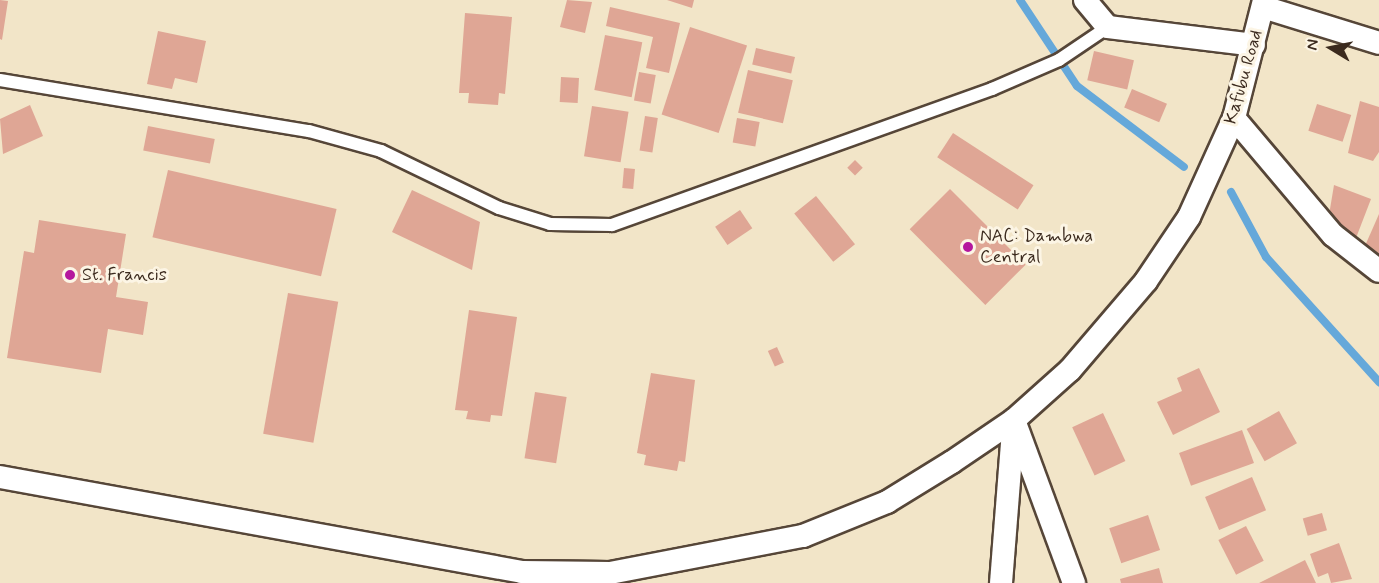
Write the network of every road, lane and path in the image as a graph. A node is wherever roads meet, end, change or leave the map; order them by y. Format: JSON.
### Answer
{"nodes":[{"id":1,"x":1085,"y":0,"type":"edge"},
{"id":2,"x":1264,"y":4,"type":"edge"},
{"id":3,"x":1108,"y":27,"type":"junction"},
{"id":4,"x":1379,"y":43,"type":"edge"},
{"id":5,"x":1254,"y":45,"type":"junction"},
{"id":6,"x":0,"y":80,"type":"edge"},
{"id":7,"x":1234,"y":118,"type":"junction"},
{"id":8,"x":1379,"y":271,"type":"edge"},
{"id":9,"x":1014,"y":420,"type":"junction"},
{"id":10,"x":0,"y":477,"type":"edge"},
{"id":11,"x":1001,"y":583,"type":"edge"},
{"id":12,"x":1074,"y":583,"type":"edge"}],
"edges":[{"from":1,"to":3,"type":"street"},
{"from":2,"to":4,"type":"street"},
{"from":2,"to":5,"type":"street","name":"Kafubu Road"},
{"from":3,"to":5,"type":"street"},
{"from":3,"to":6,"type":"lane"},
{"from":5,"to":7,"type":"street","name":"Kafubu Road"},
{"from":7,"to":8,"type":"street"},
{"from":7,"to":9,"type":"street","name":"Kafubu Road"},
{"from":9,"to":10,"type":"street","name":"Kafubu Road"},
{"from":9,"to":11,"type":"street"},
{"from":9,"to":12,"type":"street"}]}
